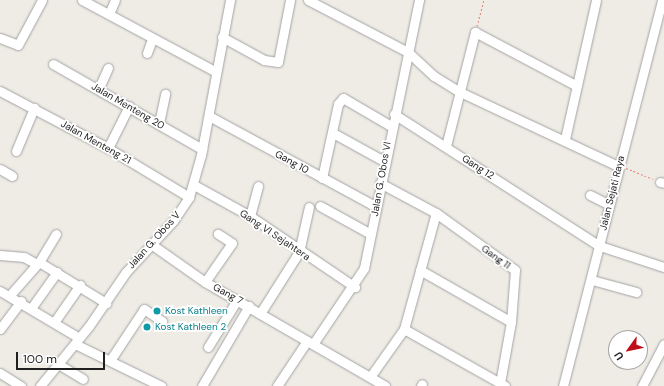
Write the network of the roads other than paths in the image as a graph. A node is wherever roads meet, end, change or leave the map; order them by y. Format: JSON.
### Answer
{"nodes":[{"id":1,"x":42,"y":0,"type":"edge"},
{"id":2,"x":82,"y":0,"type":"edge"},
{"id":3,"x":115,"y":0,"type":"edge"},
{"id":4,"x":230,"y":0,"type":"edge"},
{"id":5,"x":290,"y":0,"type":"edge"},
{"id":6,"x":308,"y":0,"type":"edge"},
{"id":7,"x":419,"y":0,"type":"edge"},
{"id":8,"x":596,"y":0,"type":"edge"},
{"id":9,"x":661,"y":1,"type":"edge"},
{"id":10,"x":109,"y":14,"type":"junction"},
{"id":11,"x":222,"y":37,"type":"junction"},
{"id":12,"x":0,"y":38,"type":"edge"},
{"id":13,"x":152,"y":39,"type":"junction"},
{"id":14,"x":146,"y":52,"type":"dead end"},
{"id":15,"x":408,"y":52,"type":"junction"},
{"id":16,"x":53,"y":64,"type":"dead end"},
{"id":17,"x":108,"y":68,"type":"dead end"},
{"id":18,"x":216,"y":72,"type":"junction"},
{"id":19,"x":577,"y":86,"type":"junction"},
{"id":20,"x":99,"y":88,"type":"junction"},
{"id":21,"x":0,"y":91,"type":"edge"},
{"id":22,"x":460,"y":92,"type":"junction"},
{"id":23,"x":165,"y":94,"type":"dead end"},
{"id":24,"x":129,"y":106,"type":"junction"},
{"id":25,"x":34,"y":108,"type":"junction"},
{"id":26,"x":394,"y":114,"type":"junction"},
{"id":27,"x":209,"y":116,"type":"junction"},
{"id":28,"x":159,"y":123,"type":"junction"},
{"id":29,"x":390,"y":126,"type":"junction"},
{"id":30,"x":333,"y":133,"type":"junction"},
{"id":31,"x":564,"y":139,"type":"junction"},
{"id":32,"x":446,"y":146,"type":"junction"},
{"id":33,"x":108,"y":148,"type":"junction"},
{"id":34,"x":202,"y":149,"type":"junction"},
{"id":35,"x":16,"y":152,"type":"dead end"},
{"id":36,"x":384,"y":162,"type":"junction"},
{"id":37,"x":618,"y":166,"type":"junction"},
{"id":38,"x":0,"y":170,"type":"edge"},
{"id":39,"x":12,"y":176,"type":"dead end"},
{"id":40,"x":322,"y":178,"type":"junction"},
{"id":41,"x":380,"y":183,"type":"junction"},
{"id":42,"x":194,"y":184,"type":"junction"},
{"id":43,"x":258,"y":186,"type":"dead end"},
{"id":44,"x":590,"y":195,"type":"dead end"},
{"id":45,"x":190,"y":197,"type":"junction"},
{"id":46,"x":377,"y":204,"type":"junction"},
{"id":47,"x":608,"y":204,"type":"junction"},
{"id":48,"x":320,"y":206,"type":"dead end"},
{"id":49,"x":309,"y":207,"type":"dead end"},
{"id":50,"x":436,"y":213,"type":"junction"},
{"id":51,"x":250,"y":216,"type":"junction"},
{"id":52,"x":56,"y":234,"type":"dead end"},
{"id":53,"x":218,"y":234,"type":"dead end"},
{"id":54,"x":371,"y":234,"type":"junction"},
{"id":55,"x":151,"y":244,"type":"junction"},
{"id":56,"x":600,"y":246,"type":"junction"},
{"id":57,"x":299,"y":252,"type":"junction"},
{"id":58,"x":1,"y":258,"type":"edge"},
{"id":59,"x":37,"y":262,"type":"junction"},
{"id":60,"x":664,"y":267,"type":"edge"},
{"id":61,"x":420,"y":270,"type":"junction"},
{"id":62,"x":57,"y":272,"type":"junction"},
{"id":63,"x":592,"y":280,"type":"junction"},
{"id":64,"x":205,"y":282,"type":"junction"},
{"id":65,"x":80,"y":285,"type":"junction"},
{"id":66,"x":355,"y":287,"type":"junction"},
{"id":67,"x":0,"y":291,"type":"edge"},
{"id":68,"x":636,"y":292,"type":"dead end"},
{"id":69,"x":10,"y":295,"type":"junction"},
{"id":70,"x":237,"y":300,"type":"junction"},
{"id":71,"x":21,"y":301,"type":"junction"},
{"id":72,"x":106,"y":303,"type":"junction"},
{"id":73,"x":249,"y":306,"type":"junction"},
{"id":74,"x":32,"y":307,"type":"junction"},
{"id":75,"x":261,"y":312,"type":"junction"},
{"id":76,"x":55,"y":321,"type":"junction"},
{"id":77,"x":162,"y":321,"type":"dead end"},
{"id":78,"x":511,"y":322,"type":"junction"},
{"id":79,"x":0,"y":329,"type":"edge"},
{"id":80,"x":404,"y":329,"type":"junction"},
{"id":81,"x":77,"y":341,"type":"junction"},
{"id":82,"x":310,"y":342,"type":"junction"},
{"id":83,"x":208,"y":346,"type":"dead end"},
{"id":84,"x":664,"y":346,"type":"edge"},
{"id":85,"x":111,"y":359,"type":"junction"},
{"id":86,"x":58,"y":364,"type":"junction"},
{"id":87,"x":0,"y":373,"type":"edge"},
{"id":88,"x":370,"y":378,"type":"junction"},
{"id":89,"x":83,"y":379,"type":"dead end"},
{"id":90,"x":502,"y":384,"type":"edge"},
{"id":91,"x":21,"y":386,"type":"edge"},
{"id":92,"x":40,"y":386,"type":"edge"},
{"id":93,"x":161,"y":386,"type":"edge"},
{"id":94,"x":202,"y":386,"type":"edge"},
{"id":95,"x":277,"y":386,"type":"edge"},
{"id":96,"x":384,"y":386,"type":"edge"},
{"id":97,"x":563,"y":386,"type":"edge"},
{"id":98,"x":642,"y":386,"type":"edge"}],
"edges":[{"from":1,"to":12,"type":"street"},
{"from":2,"to":10,"type":"street"},
{"from":3,"to":10,"type":"street"},
{"from":4,"to":11,"type":"street","name":"Jalan G. Obos V"},
{"from":5,"to":11,"type":"street"},
{"from":6,"to":15,"type":"street"},
{"from":7,"to":15,"type":"street","name":"Jalan G. Obos VI"},
{"from":8,"to":19,"type":"street"},
{"from":9,"to":37,"type":"street","name":"Jalan Sejati Raya"},
{"from":10,"to":13,"type":"street"},
{"from":11,"to":18,"type":"street","name":"Jalan G. Obos V"},
{"from":13,"to":14,"type":"street"},
{"from":13,"to":18,"type":"street"},
{"from":15,"to":22,"type":"street"},
{"from":15,"to":26,"type":"street","name":"Jalan G. Obos VI"},
{"from":16,"to":20,"type":"street","name":"Jalan Menteng 20"},
{"from":17,"to":20,"type":"street"},
{"from":18,"to":27,"type":"street","name":"Jalan G. Obos V"},
{"from":19,"to":22,"type":"street"},
{"from":19,"to":31,"type":"street"},
{"from":20,"to":24,"type":"street","name":"Jalan Menteng 20"},
{"from":21,"to":25,"type":"street","name":"Jalan Menteng 21"},
{"from":22,"to":31,"type":"street"},
{"from":22,"to":32,"type":"street"},
{"from":23,"to":28,"type":"street"},
{"from":24,"to":28,"type":"street","name":"Jalan Menteng 20"},
{"from":24,"to":33,"type":"street"},
{"from":25,"to":33,"type":"street","name":"Jalan Menteng 21"},
{"from":25,"to":35,"type":"street"},
{"from":26,"to":29,"type":"street","name":"Jalan G. Obos VI"},
{"from":26,"to":32,"type":"street","name":"Gang 12"},
{"from":27,"to":34,"type":"street","name":"Jalan G. Obos V"},
{"from":27,"to":40,"type":"street","name":"Gang 10"},
{"from":28,"to":34,"type":"street","name":"Jalan Menteng 20"},
{"from":29,"to":30,"type":"street"},
{"from":29,"to":36,"type":"street","name":"Jalan G. Obos VI"},
{"from":30,"to":36,"type":"street"},
{"from":30,"to":40,"type":"street"},
{"from":31,"to":37,"type":"street"},
{"from":32,"to":56,"type":"street","name":"Gang 12"},
{"from":33,"to":45,"type":"street","name":"Jalan Menteng 21"},
{"from":34,"to":42,"type":"street","name":"Jalan G. Obos V"},
{"from":36,"to":41,"type":"street","name":"Jalan G. Obos VI"},
{"from":37,"to":47,"type":"street","name":"Jalan Sejati Raya"},
{"from":38,"to":39,"type":"street"},
{"from":40,"to":46,"type":"street","name":"Gang 10"},
{"from":41,"to":46,"type":"street","name":"Jalan G. Obos VI"},
{"from":41,"to":50,"type":"street","name":"Gang 11"},
{"from":42,"to":45,"type":"street","name":"Jalan G. Obos V"},
{"from":42,"to":51,"type":"street","name":"Gang VI Sejahtera"},
{"from":43,"to":51,"type":"street"},
{"from":44,"to":47,"type":"street"},
{"from":45,"to":55,"type":"street","name":"Jalan G. Obos V"},
{"from":46,"to":54,"type":"street","name":"Jalan G. Obos VI"},
{"from":47,"to":56,"type":"street","name":"Jalan Sejati Raya"},
{"from":48,"to":54,"type":"street"},
{"from":49,"to":57,"type":"street"},
{"from":50,"to":61,"type":"street"},
{"from":50,"to":78,"type":"street","name":"Gang 11"},
{"from":51,"to":57,"type":"street","name":"Gang VI Sejahtera"},
{"from":52,"to":59,"type":"street"},
{"from":53,"to":64,"type":"street"},
{"from":54,"to":66,"type":"street","name":"Jalan G. Obos VI"},
{"from":55,"to":64,"type":"street","name":"Gang 7"},
{"from":55,"to":72,"type":"street","name":"Jalan G. Obos V"},
{"from":56,"to":60,"type":"street","name":"Gang 12"},
{"from":56,"to":63,"type":"street","name":"Jalan Sejati Raya"},
{"from":57,"to":66,"type":"street","name":"Gang VI Sejahtera"},
{"from":57,"to":75,"type":"street"},
{"from":58,"to":59,"type":"street"},
{"from":59,"to":62,"type":"street"},
{"from":59,"to":69,"type":"street"},
{"from":61,"to":78,"type":"street"},
{"from":61,"to":80,"type":"street"},
{"from":62,"to":65,"type":"street"},
{"from":62,"to":74,"type":"street"},
{"from":63,"to":68,"type":"street"},
{"from":63,"to":97,"type":"street","name":"Jalan Sejati Raya"},
{"from":64,"to":70,"type":"street","name":"Gang 7"},
{"from":65,"to":72,"type":"street"},
{"from":65,"to":76,"type":"street"},
{"from":66,"to":82,"type":"street","name":"Jalan G. Obos VI"},
{"from":67,"to":69,"type":"street"},
{"from":69,"to":71,"type":"street"},
{"from":70,"to":73,"type":"street","name":"Gang 7"},
{"from":70,"to":83,"type":"street"},
{"from":71,"to":74,"type":"street"},
{"from":71,"to":79,"type":"street"},
{"from":72,"to":81,"type":"street","name":"Jalan G. Obos V"},
{"from":73,"to":75,"type":"street","name":"Gang 7"},
{"from":73,"to":94,"type":"street"},
{"from":74,"to":76,"type":"street"},
{"from":75,"to":82,"type":"street","name":"Gang 7"},
{"from":76,"to":81,"type":"street"},
{"from":77,"to":85,"type":"street"},
{"from":78,"to":90,"type":"street","name":"Gang 11"},
{"from":80,"to":88,"type":"street"},
{"from":80,"to":90,"type":"street"},
{"from":81,"to":85,"type":"street"},
{"from":81,"to":86,"type":"street","name":"Jalan G. Obos V"},
{"from":82,"to":88,"type":"street","name":"Gang 7"},
{"from":82,"to":95,"type":"street","name":"Jalan G. Obos VI"},
{"from":84,"to":98,"type":"street"},
{"from":85,"to":93,"type":"street"},
{"from":86,"to":89,"type":"street"},
{"from":86,"to":92,"type":"street","name":"Jalan G. Obos V"},
{"from":87,"to":91,"type":"street"},
{"from":88,"to":96,"type":"street","name":"Gang 7"}]}
